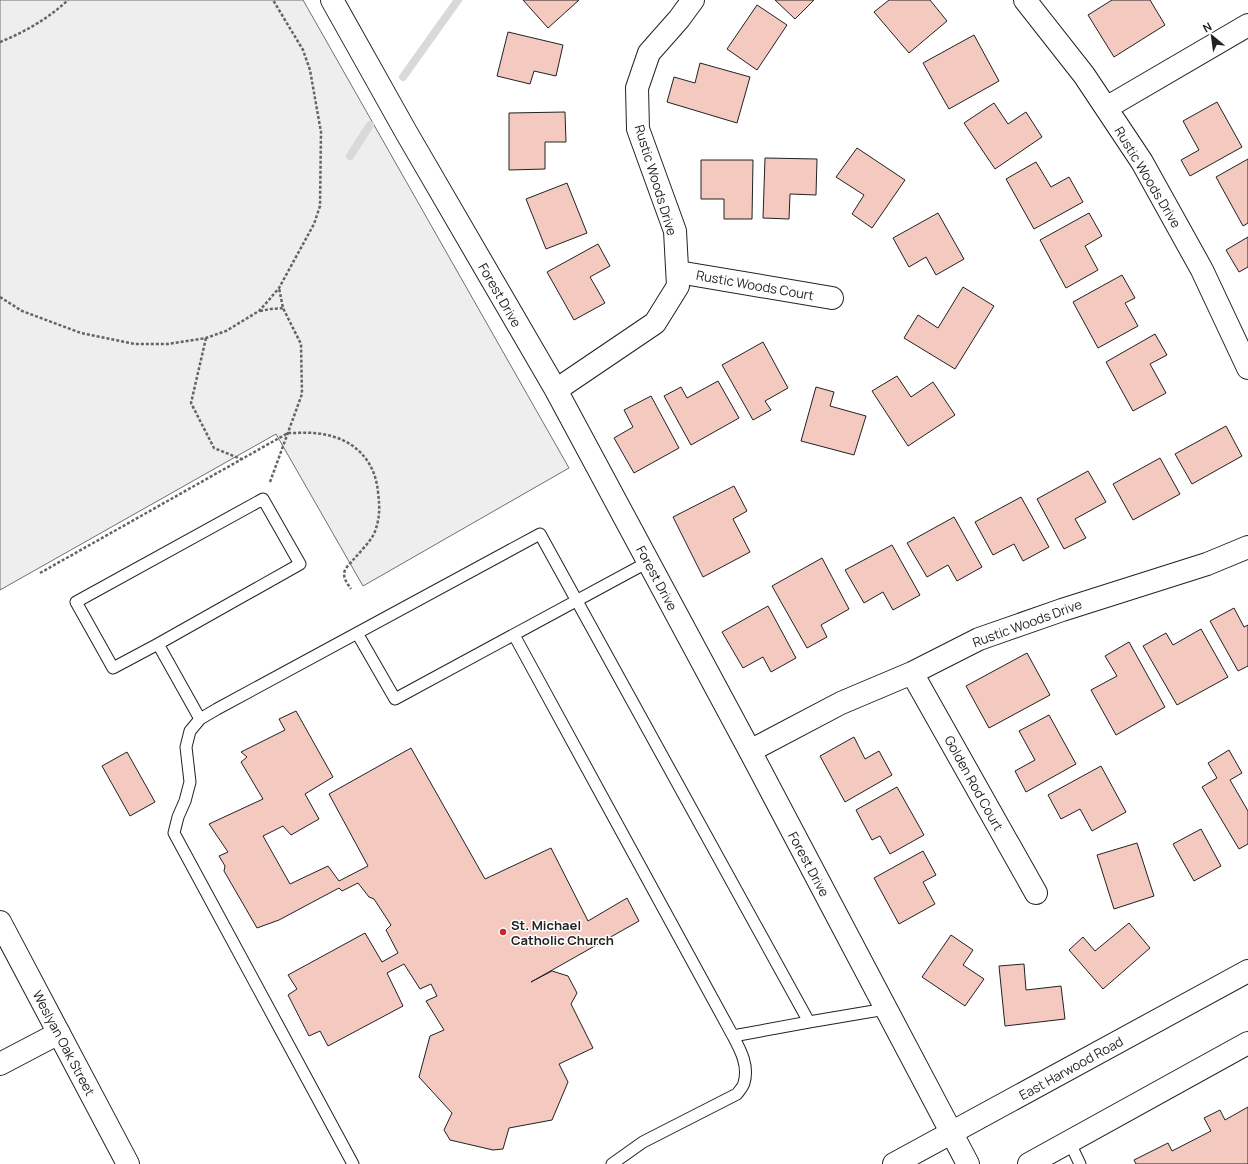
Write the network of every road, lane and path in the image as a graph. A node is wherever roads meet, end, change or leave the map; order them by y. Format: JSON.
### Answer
{"nodes":[{"id":1,"x":68,"y":0,"type":"edge"},
{"id":2,"x":273,"y":0,"type":"edge"},
{"id":3,"x":332,"y":0,"type":"edge"},
{"id":4,"x":693,"y":0,"type":"edge"},
{"id":5,"x":1025,"y":0,"type":"edge"},
{"id":6,"x":1248,"y":25,"type":"edge"},
{"id":7,"x":0,"y":42,"type":"edge"},
{"id":8,"x":1106,"y":108,"type":"junction"},
{"id":9,"x":678,"y":272,"type":"junction"},
{"id":10,"x":279,"y":288,"type":"junction"},
{"id":11,"x":0,"y":297,"type":"edge"},
{"id":12,"x":832,"y":298,"type":"dead end"},
{"id":13,"x":283,"y":308,"type":"junction"},
{"id":14,"x":259,"y":311,"type":"junction"},
{"id":15,"x":206,"y":338,"type":"junction"},
{"id":16,"x":1248,"y":368,"type":"edge"},
{"id":17,"x":556,"y":390,"type":"junction"},
{"id":18,"x":288,"y":433,"type":"junction"},
{"id":19,"x":241,"y":460,"type":"junction"},
{"id":20,"x":263,"y":499,"type":"junction"},
{"id":21,"x":1248,"y":547,"type":"edge"},
{"id":22,"x":648,"y":562,"type":"junction"},
{"id":23,"x":40,"y":573,"type":"dead end"},
{"id":24,"x":350,"y":589,"type":"dead end"},
{"id":25,"x":577,"y":601,"type":"junction"},
{"id":26,"x":357,"y":633,"type":"junction"},
{"id":27,"x":514,"y":635,"type":"junction"},
{"id":28,"x":158,"y":644,"type":"junction"},
{"id":29,"x":912,"y":673,"type":"junction"},
{"id":30,"x":200,"y":720,"type":"junction"},
{"id":31,"x":750,"y":751,"type":"junction"},
{"id":32,"x":1036,"y":893,"type":"dead end"},
{"id":33,"x":0,"y":922,"type":"edge"},
{"id":34,"x":1248,"y":971,"type":"edge"},
{"id":35,"x":886,"y":1009,"type":"junction"},
{"id":36,"x":809,"y":1022,"type":"junction"},
{"id":37,"x":59,"y":1033,"type":"junction"},
{"id":38,"x":733,"y":1036,"type":"junction"},
{"id":39,"x":1248,"y":1043,"type":"edge"},
{"id":40,"x":0,"y":1064,"type":"edge"},
{"id":41,"x":951,"y":1133,"type":"junction"},
{"id":42,"x":1069,"y":1141,"type":"junction"},
{"id":43,"x":128,"y":1164,"type":"edge"},
{"id":44,"x":353,"y":1164,"type":"edge"},
{"id":45,"x":612,"y":1164,"type":"edge"},
{"id":46,"x":894,"y":1164,"type":"edge"},
{"id":47,"x":968,"y":1164,"type":"edge"},
{"id":48,"x":1029,"y":1164,"type":"edge"},
{"id":49,"x":1080,"y":1164,"type":"edge"}],
"edges":[{"from":1,"to":7,"type":"path"},
{"from":2,"to":10,"type":"path"},
{"from":3,"to":17,"type":"street","name":"Forest Drive"},
{"from":4,"to":9,"type":"street","name":"Rustic Woods Drive"},
{"from":5,"to":8,"type":"street","name":"Rustic Woods Drive"},
{"from":6,"to":8,"type":"street"},
{"from":8,"to":16,"type":"street","name":"Rustic Woods Drive"},
{"from":9,"to":12,"type":"street","name":"Rustic Woods Court"},
{"from":9,"to":17,"type":"street","name":"Rustic Woods Drive"},
{"from":10,"to":13,"type":"path"},
{"from":10,"to":14,"type":"path"},
{"from":11,"to":15,"type":"path"},
{"from":13,"to":14,"type":"path"},
{"from":13,"to":18,"type":"path"},
{"from":14,"to":15,"type":"path"},
{"from":15,"to":19,"type":"path"},
{"from":17,"to":22,"type":"street","name":"Forest Drive"},
{"from":18,"to":19,"type":"path"},
{"from":18,"to":20,"type":"path"},
{"from":18,"to":24,"type":"path"},
{"from":19,"to":23,"type":"path"},
{"from":20,"to":28,"type":"lane"},
{"from":20,"to":28,"type":"lane"},
{"from":21,"to":29,"type":"street","name":"Rustic Woods Drive"},
{"from":22,"to":25,"type":"lane"},
{"from":22,"to":31,"type":"street","name":"Forest Drive"},
{"from":25,"to":26,"type":"lane"},
{"from":25,"to":27,"type":"lane"},
{"from":25,"to":36,"type":"lane"},
{"from":26,"to":27,"type":"lane"},
{"from":26,"to":30,"type":"lane"},
{"from":27,"to":38,"type":"lane"},
{"from":28,"to":30,"type":"lane"},
{"from":29,"to":31,"type":"street","name":"Rustic Woods Drive"},
{"from":29,"to":32,"type":"street","name":"Golden Rod Court"},
{"from":30,"to":44,"type":"lane"},
{"from":31,"to":35,"type":"street","name":"Forest Drive"},
{"from":33,"to":37,"type":"street","name":"Weslyan Oak Street"},
{"from":34,"to":41,"type":"street","name":"East Harwood Road"},
{"from":35,"to":36,"type":"lane"},
{"from":35,"to":41,"type":"street","name":"Forest Drive"},
{"from":36,"to":38,"type":"lane"},
{"from":37,"to":40,"type":"street"},
{"from":37,"to":43,"type":"street","name":"Weslyan Oak Street"},
{"from":38,"to":45,"type":"lane"},
{"from":39,"to":42,"type":"street"},
{"from":41,"to":46,"type":"street","name":"East Harwood Road"},
{"from":41,"to":47,"type":"street","name":"Forest Drive"},
{"from":42,"to":48,"type":"street"},
{"from":42,"to":49,"type":"lane"}]}
